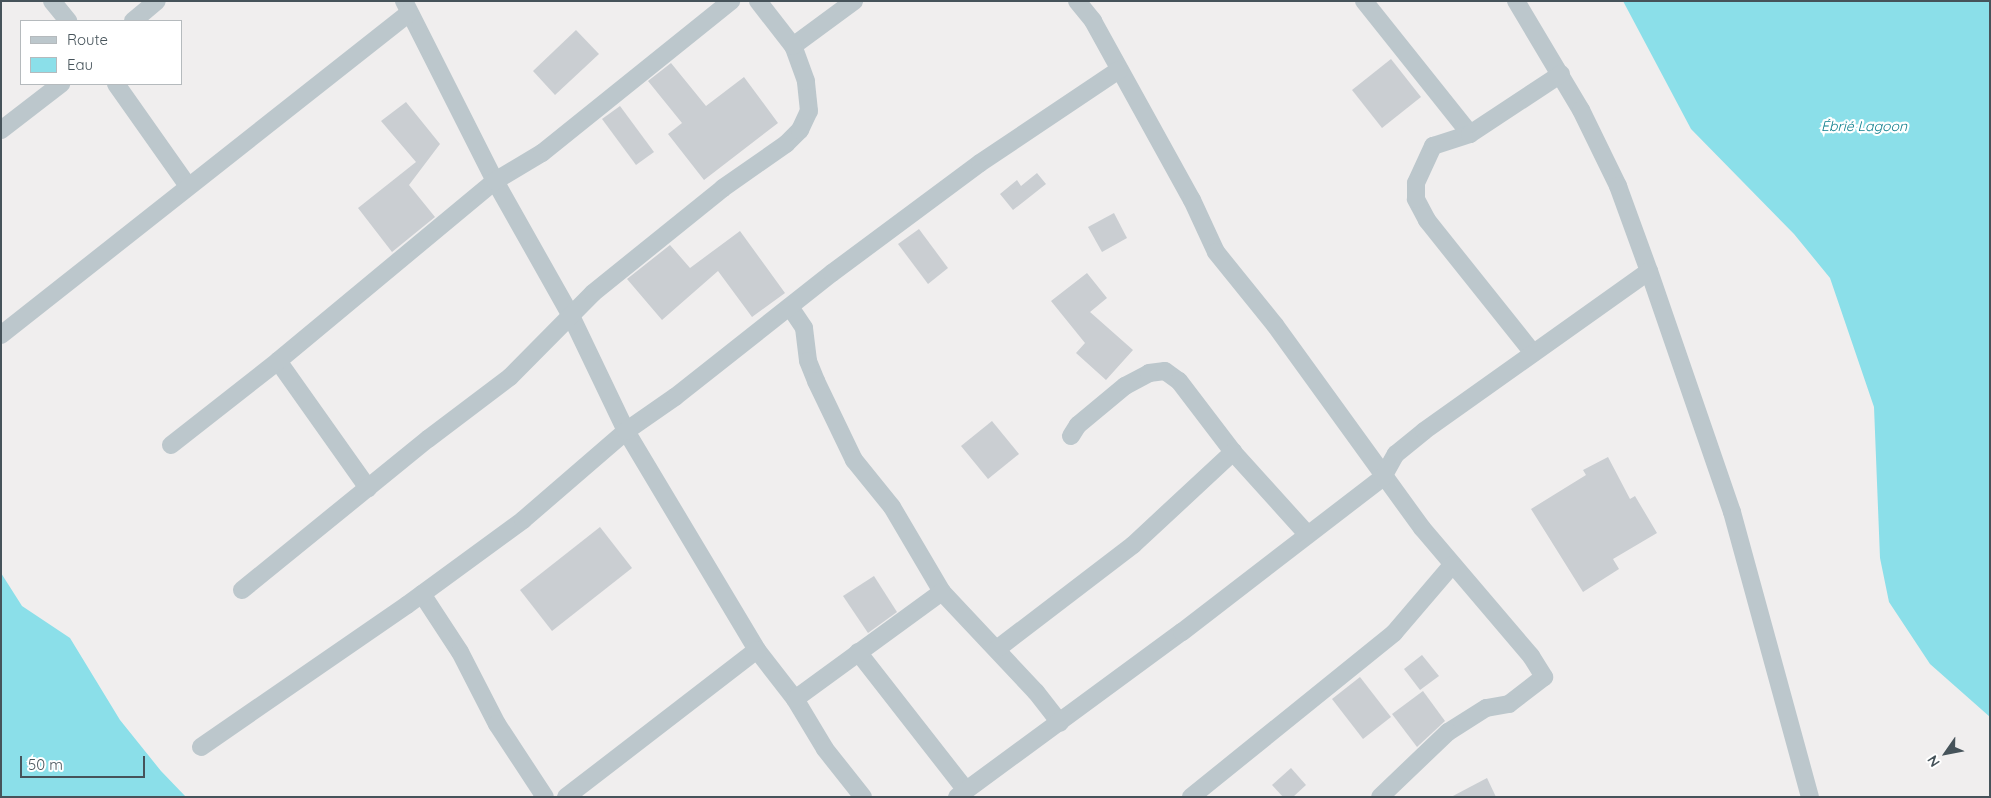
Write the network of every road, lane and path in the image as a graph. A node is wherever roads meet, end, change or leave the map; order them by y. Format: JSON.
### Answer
{"nodes":[{"id":1,"x":52,"y":1,"type":"edge"},
{"id":2,"x":157,"y":1,"type":"edge"},
{"id":3,"x":731,"y":1,"type":"edge"},
{"id":4,"x":758,"y":1,"type":"edge"},
{"id":5,"x":854,"y":1,"type":"edge"},
{"id":6,"x":1077,"y":1,"type":"edge"},
{"id":7,"x":1364,"y":1,"type":"edge"},
{"id":8,"x":1516,"y":1,"type":"edge"},
{"id":9,"x":407,"y":7,"type":"edge"},
{"id":10,"x":67,"y":20,"type":"edge"},
{"id":11,"x":134,"y":20,"type":"edge"},
{"id":12,"x":793,"y":46,"type":"junction"},
{"id":13,"x":1119,"y":70,"type":"junction"},
{"id":14,"x":1561,"y":74,"type":"junction"},
{"id":15,"x":60,"y":85,"type":"edge"},
{"id":16,"x":117,"y":85,"type":"edge"},
{"id":17,"x":1,"y":130,"type":"edge"},
{"id":18,"x":1470,"y":134,"type":"junction"},
{"id":19,"x":495,"y":181,"type":"junction"},
{"id":20,"x":188,"y":186,"type":"junction"},
{"id":21,"x":1649,"y":271,"type":"junction"},
{"id":22,"x":790,"y":307,"type":"junction"},
{"id":23,"x":571,"y":316,"type":"junction"},
{"id":24,"x":1,"y":335,"type":"edge"},
{"id":25,"x":1533,"y":353,"type":"junction"},
{"id":26,"x":278,"y":361,"type":"junction"},
{"id":27,"x":626,"y":431,"type":"junction"},
{"id":28,"x":1071,"y":436,"type":"dead end"},
{"id":29,"x":171,"y":445,"type":"dead end"},
{"id":30,"x":1233,"y":452,"type":"junction"},
{"id":31,"x":1383,"y":477,"type":"junction"},
{"id":32,"x":368,"y":488,"type":"junction"},
{"id":33,"x":1307,"y":534,"type":"junction"},
{"id":34,"x":1452,"y":565,"type":"junction"},
{"id":35,"x":242,"y":590,"type":"dead end"},
{"id":36,"x":942,"y":592,"type":"junction"},
{"id":37,"x":422,"y":594,"type":"junction"},
{"id":38,"x":997,"y":649,"type":"junction"},
{"id":39,"x":757,"y":650,"type":"junction"},
{"id":40,"x":858,"y":652,"type":"junction"},
{"id":41,"x":795,"y":699,"type":"junction"},
{"id":42,"x":1060,"y":723,"type":"junction"},
{"id":43,"x":201,"y":747,"type":"dead end"},
{"id":44,"x":962,"y":794,"type":"edge"},
{"id":45,"x":545,"y":797,"type":"edge"},
{"id":46,"x":566,"y":797,"type":"edge"},
{"id":47,"x":863,"y":797,"type":"edge"},
{"id":48,"x":1191,"y":797,"type":"edge"},
{"id":49,"x":1380,"y":797,"type":"edge"},
{"id":50,"x":1810,"y":797,"type":"edge"}],
"edges":[{"from":1,"to":10,"type":"street"},
{"from":2,"to":11,"type":"street"},
{"from":3,"to":19,"type":"street"},
{"from":4,"to":12,"type":"street"},
{"from":5,"to":12,"type":"street"},
{"from":6,"to":13,"type":"street"},
{"from":7,"to":18,"type":"street"},
{"from":8,"to":14,"type":"street"},
{"from":9,"to":19,"type":"street"},
{"from":9,"to":20,"type":"street"},
{"from":12,"to":23,"type":"street"},
{"from":13,"to":22,"type":"street"},
{"from":13,"to":31,"type":"street"},
{"from":14,"to":18,"type":"street"},
{"from":14,"to":21,"type":"street"},
{"from":15,"to":17,"type":"street"},
{"from":16,"to":20,"type":"street"},
{"from":18,"to":25,"type":"street"},
{"from":19,"to":23,"type":"street"},
{"from":19,"to":26,"type":"street"},
{"from":20,"to":24,"type":"street"},
{"from":21,"to":25,"type":"street"},
{"from":21,"to":50,"type":"street"},
{"from":22,"to":27,"type":"street"},
{"from":22,"to":36,"type":"street"},
{"from":23,"to":27,"type":"street"},
{"from":23,"to":32,"type":"street"},
{"from":25,"to":31,"type":"street"},
{"from":26,"to":29,"type":"street"},
{"from":26,"to":32,"type":"street"},
{"from":27,"to":37,"type":"street"},
{"from":27,"to":39,"type":"street"},
{"from":28,"to":30,"type":"street"},
{"from":30,"to":33,"type":"street"},
{"from":30,"to":38,"type":"street"},
{"from":31,"to":33,"type":"street"},
{"from":31,"to":34,"type":"street"},
{"from":32,"to":35,"type":"street"},
{"from":33,"to":42,"type":"street"},
{"from":34,"to":48,"type":"street"},
{"from":34,"to":49,"type":"street"},
{"from":36,"to":38,"type":"street"},
{"from":36,"to":40,"type":"street"},
{"from":37,"to":43,"type":"street"},
{"from":37,"to":45,"type":"street"},
{"from":38,"to":42,"type":"street"},
{"from":39,"to":41,"type":"street"},
{"from":39,"to":46,"type":"street"},
{"from":40,"to":41,"type":"street"},
{"from":40,"to":44,"type":"street"},
{"from":41,"to":47,"type":"street"},
{"from":42,"to":44,"type":"street"}]}
